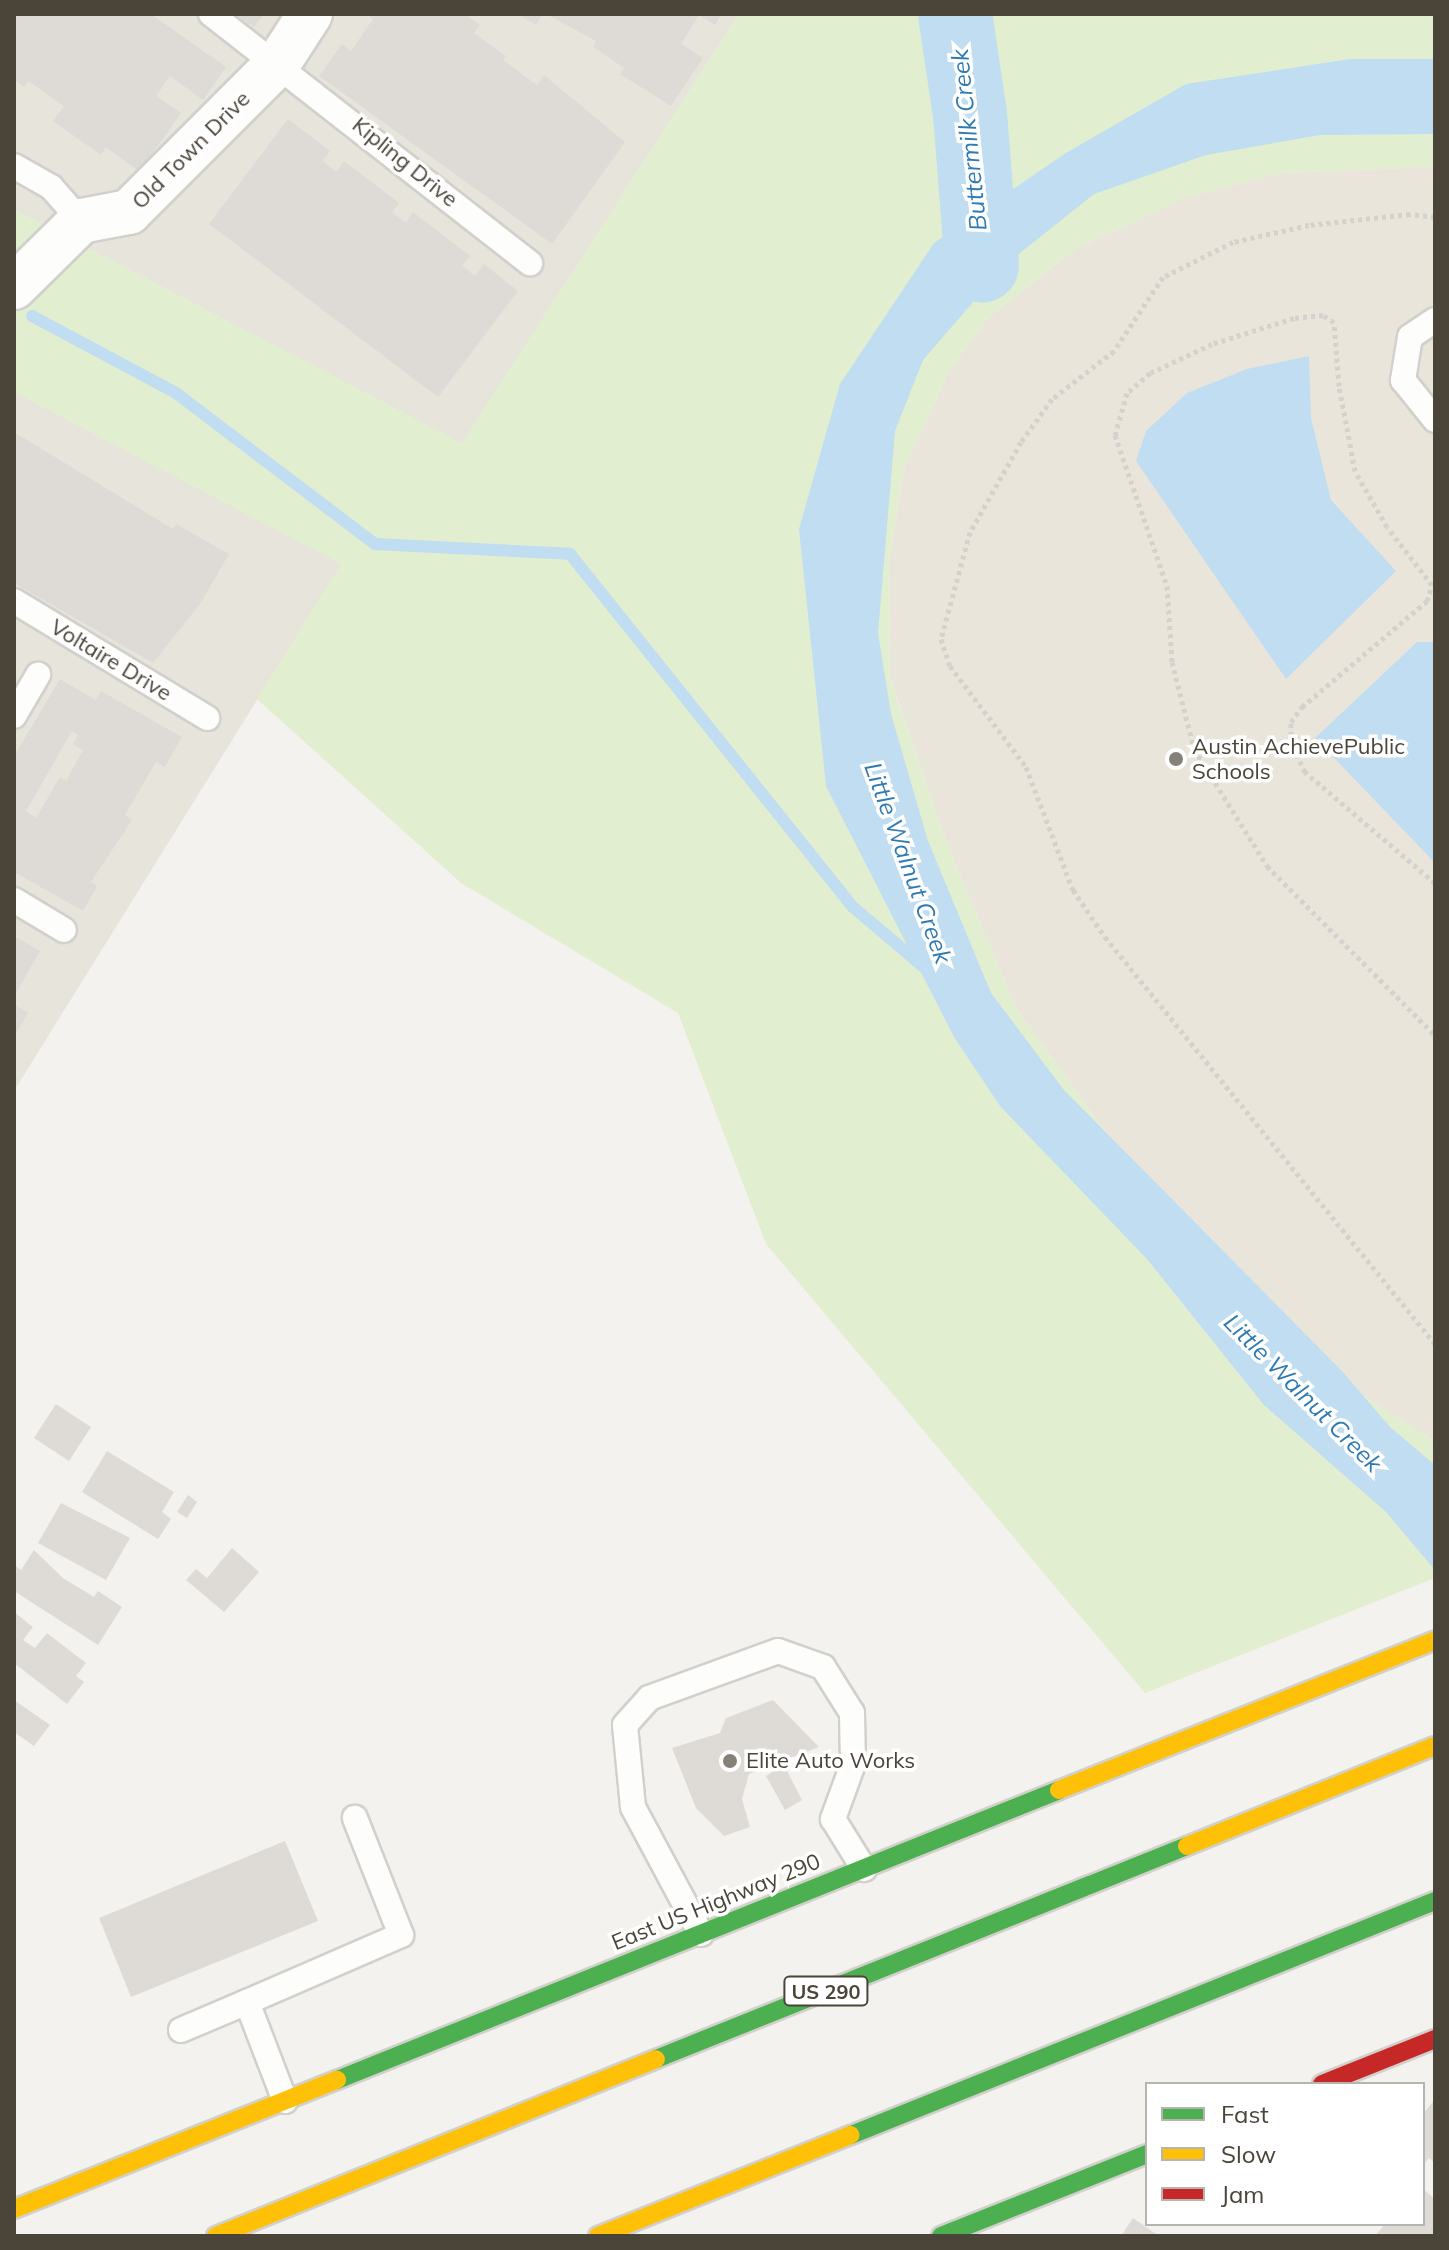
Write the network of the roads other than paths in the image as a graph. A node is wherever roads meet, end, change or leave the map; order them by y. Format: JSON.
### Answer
{"nodes":[{"id":1,"x":211,"y":14,"type":"edge"},
{"id":2,"x":310,"y":14,"type":"edge"},
{"id":3,"x":279,"y":62,"type":"junction"},
{"id":4,"x":14,"y":166,"type":"edge"},
{"id":5,"x":81,"y":221,"type":"junction"},
{"id":6,"x":530,"y":263,"type":"dead end"},
{"id":7,"x":14,"y":287,"type":"edge"},
{"id":8,"x":1435,"y":320,"type":"edge"},
{"id":9,"x":1435,"y":420,"type":"edge"},
{"id":10,"x":14,"y":601,"type":"edge"},
{"id":11,"x":38,"y":675,"type":"dead end"},
{"id":12,"x":14,"y":716,"type":"edge"},
{"id":13,"x":207,"y":718,"type":"dead end"},
{"id":14,"x":14,"y":900,"type":"edge"},
{"id":15,"x":64,"y":930,"type":"dead end"},
{"id":16,"x":1435,"y":1640,"type":"edge"},
{"id":17,"x":1435,"y":1746,"type":"edge"},
{"id":18,"x":355,"y":1818,"type":"dead end"},
{"id":19,"x":864,"y":1869,"type":"junction"},
{"id":20,"x":1435,"y":1901,"type":"edge"},
{"id":21,"x":701,"y":1934,"type":"junction"},
{"id":22,"x":247,"y":2002,"type":"junction"},
{"id":23,"x":181,"y":2030,"type":"dead end"},
{"id":24,"x":1435,"y":2039,"type":"edge"},
{"id":25,"x":1327,"y":2082,"type":"edge"},
{"id":26,"x":285,"y":2101,"type":"junction"},
{"id":27,"x":1145,"y":2155,"type":"edge"},
{"id":28,"x":14,"y":2209,"type":"edge"},
{"id":29,"x":216,"y":2236,"type":"edge"},
{"id":30,"x":598,"y":2236,"type":"edge"},
{"id":31,"x":941,"y":2236,"type":"edge"}],
"edges":[{"from":1,"to":3,"type":"lane","name":"Kipling Drive"},
{"from":2,"to":3,"type":"street","name":"Old Town Drive"},
{"from":3,"to":5,"type":"street","name":"Old Town Drive"},
{"from":3,"to":6,"type":"lane","name":"Kipling Drive"},
{"from":4,"to":5,"type":"lane"},
{"from":5,"to":7,"type":"street"},
{"from":8,"to":9,"type":"lane"},
{"from":10,"to":13,"type":"lane","name":"Voltaire Drive"},
{"from":11,"to":12,"type":"lane"},
{"from":14,"to":15,"type":"lane"},
{"from":16,"to":19,"type":"main road","name":"East US Highway 290"},
{"from":17,"to":29,"type":"main road","number":"US 290"},
{"from":18,"to":22,"type":"lane"},
{"from":19,"to":21,"type":"main road","name":"East US Highway 290"},
{"from":19,"to":21,"type":"lane"},
{"from":20,"to":30,"type":"main road"},
{"from":21,"to":26,"type":"main road","name":"East US Highway 290"},
{"from":22,"to":23,"type":"lane"},
{"from":22,"to":26,"type":"lane"},
{"from":24,"to":25,"type":"main road"},
{"from":26,"to":28,"type":"main road","name":"East US Highway 290"},
{"from":27,"to":31,"type":"main road"}]}
